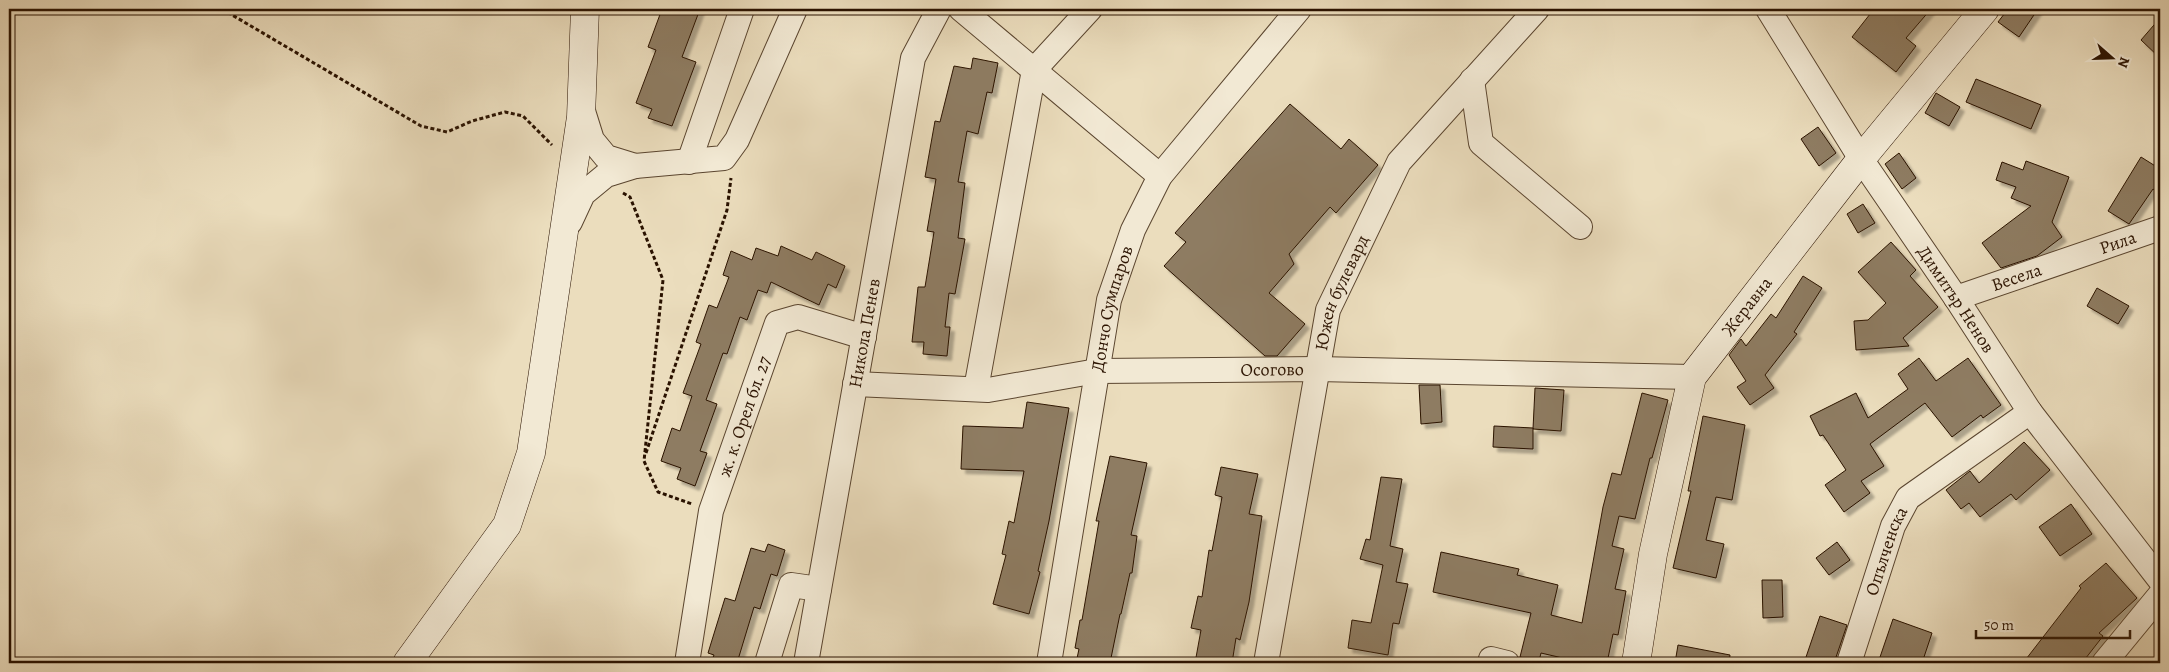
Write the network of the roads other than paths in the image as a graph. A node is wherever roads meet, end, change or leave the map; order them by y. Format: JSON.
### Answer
{"nodes":[{"id":1,"x":586,"y":9,"type":"edge"},
{"id":2,"x":742,"y":9,"type":"edge"},
{"id":3,"x":795,"y":9,"type":"edge"},
{"id":4,"x":939,"y":9,"type":"edge"},
{"id":5,"x":961,"y":9,"type":"edge"},
{"id":6,"x":1090,"y":9,"type":"edge"},
{"id":7,"x":1299,"y":9,"type":"edge"},
{"id":8,"x":1537,"y":9,"type":"edge"},
{"id":9,"x":1768,"y":9,"type":"edge"},
{"id":10,"x":1985,"y":9,"type":"edge"},
{"id":11,"x":1034,"y":70,"type":"junction"},
{"id":12,"x":1472,"y":80,"type":"junction"},
{"id":13,"x":581,"y":104,"type":"junction"},
{"id":14,"x":1861,"y":159,"type":"junction"},
{"id":15,"x":689,"y":162,"type":"junction"},
{"id":16,"x":635,"y":166,"type":"junction"},
{"id":17,"x":1160,"y":176,"type":"junction"},
{"id":18,"x":1580,"y":227,"type":"dead end"},
{"id":19,"x":2160,"y":228,"type":"edge"},
{"id":20,"x":562,"y":239,"type":"junction"},
{"id":21,"x":2075,"y":257,"type":"joint"},
{"id":22,"x":1956,"y":298,"type":"junction"},
{"id":23,"x":864,"y":337,"type":"junction"},
{"id":24,"x":1318,"y":369,"type":"junction"},
{"id":25,"x":1097,"y":371,"type":"junction"},
{"id":26,"x":1692,"y":377,"type":"junction"},
{"id":27,"x":855,"y":384,"type":"junction"},
{"id":28,"x":976,"y":389,"type":"junction"},
{"id":29,"x":2030,"y":412,"type":"junction"},
{"id":30,"x":2160,"y":580,"type":"edge"},
{"id":31,"x":819,"y":589,"type":"junction"},
{"id":32,"x":2160,"y":594,"type":"edge"},
{"id":33,"x":407,"y":663,"type":"edge"},
{"id":34,"x":687,"y":663,"type":"edge"},
{"id":35,"x":767,"y":663,"type":"edge"},
{"id":36,"x":806,"y":663,"type":"edge"},
{"id":37,"x":1049,"y":663,"type":"edge"},
{"id":38,"x":1266,"y":663,"type":"edge"},
{"id":39,"x":1636,"y":663,"type":"edge"},
{"id":40,"x":1849,"y":663,"type":"edge"},
{"id":41,"x":2104,"y":663,"type":"edge"}],
"edges":[{"from":1,"to":13,"type":"street"},
{"from":2,"to":15,"type":"street"},
{"from":3,"to":15,"type":"street"},
{"from":4,"to":23,"type":"street","name":"Никола Пенев"},
{"from":5,"to":11,"type":"street"},
{"from":6,"to":11,"type":"street"},
{"from":7,"to":17,"type":"street","name":"Дончо Сумпаров"},
{"from":8,"to":12,"type":"street","name":"Южен булевард"},
{"from":9,"to":14,"type":"street","name":"Димитър Ненов"},
{"from":10,"to":14,"type":"street","name":"Жеравна"},
{"from":11,"to":17,"type":"street"},
{"from":11,"to":28,"type":"street"},
{"from":12,"to":18,"type":"street"},
{"from":12,"to":24,"type":"street","name":"Южен булевард"},
{"from":13,"to":16,"type":"street"},
{"from":13,"to":20,"type":"street"},
{"from":14,"to":22,"type":"street","name":"Димитър Ненов"},
{"from":14,"to":26,"type":"street","name":"Жеравна"},
{"from":15,"to":16,"type":"street"},
{"from":16,"to":20,"type":"street"},
{"from":17,"to":25,"type":"street","name":"Дончо Сумпаров"},
{"from":19,"to":21,"type":"street","name":"Рила"},
{"from":20,"to":33,"type":"street"},
{"from":21,"to":22,"type":"street","name":"Весела"},
{"from":22,"to":29,"type":"street","name":"Димитър Ненов"},
{"from":23,"to":27,"type":"street","name":"Никола Пенев"},
{"from":23,"to":34,"type":"street","name":"ж. к. Орел бл. 27"},
{"from":24,"to":25,"type":"street","name":"Осогово"},
{"from":24,"to":26,"type":"street","name":"Осогово"},
{"from":24,"to":38,"type":"street","name":"Южен булевард"},
{"from":25,"to":28,"type":"street","name":"Осогово"},
{"from":25,"to":37,"type":"street","name":"Дончо Сумпаров"},
{"from":26,"to":39,"type":"street","name":"Жеравна"},
{"from":27,"to":28,"type":"street","name":"Осогово"},
{"from":27,"to":31,"type":"street","name":"Никола Пенев"},
{"from":29,"to":30,"type":"street","name":"Димитър Ненов"},
{"from":29,"to":40,"type":"street","name":"Опълченска"},
{"from":31,"to":35,"type":"street"},
{"from":31,"to":36,"type":"street","name":"Никола Пенев"},
{"from":32,"to":41,"type":"street"}]}
